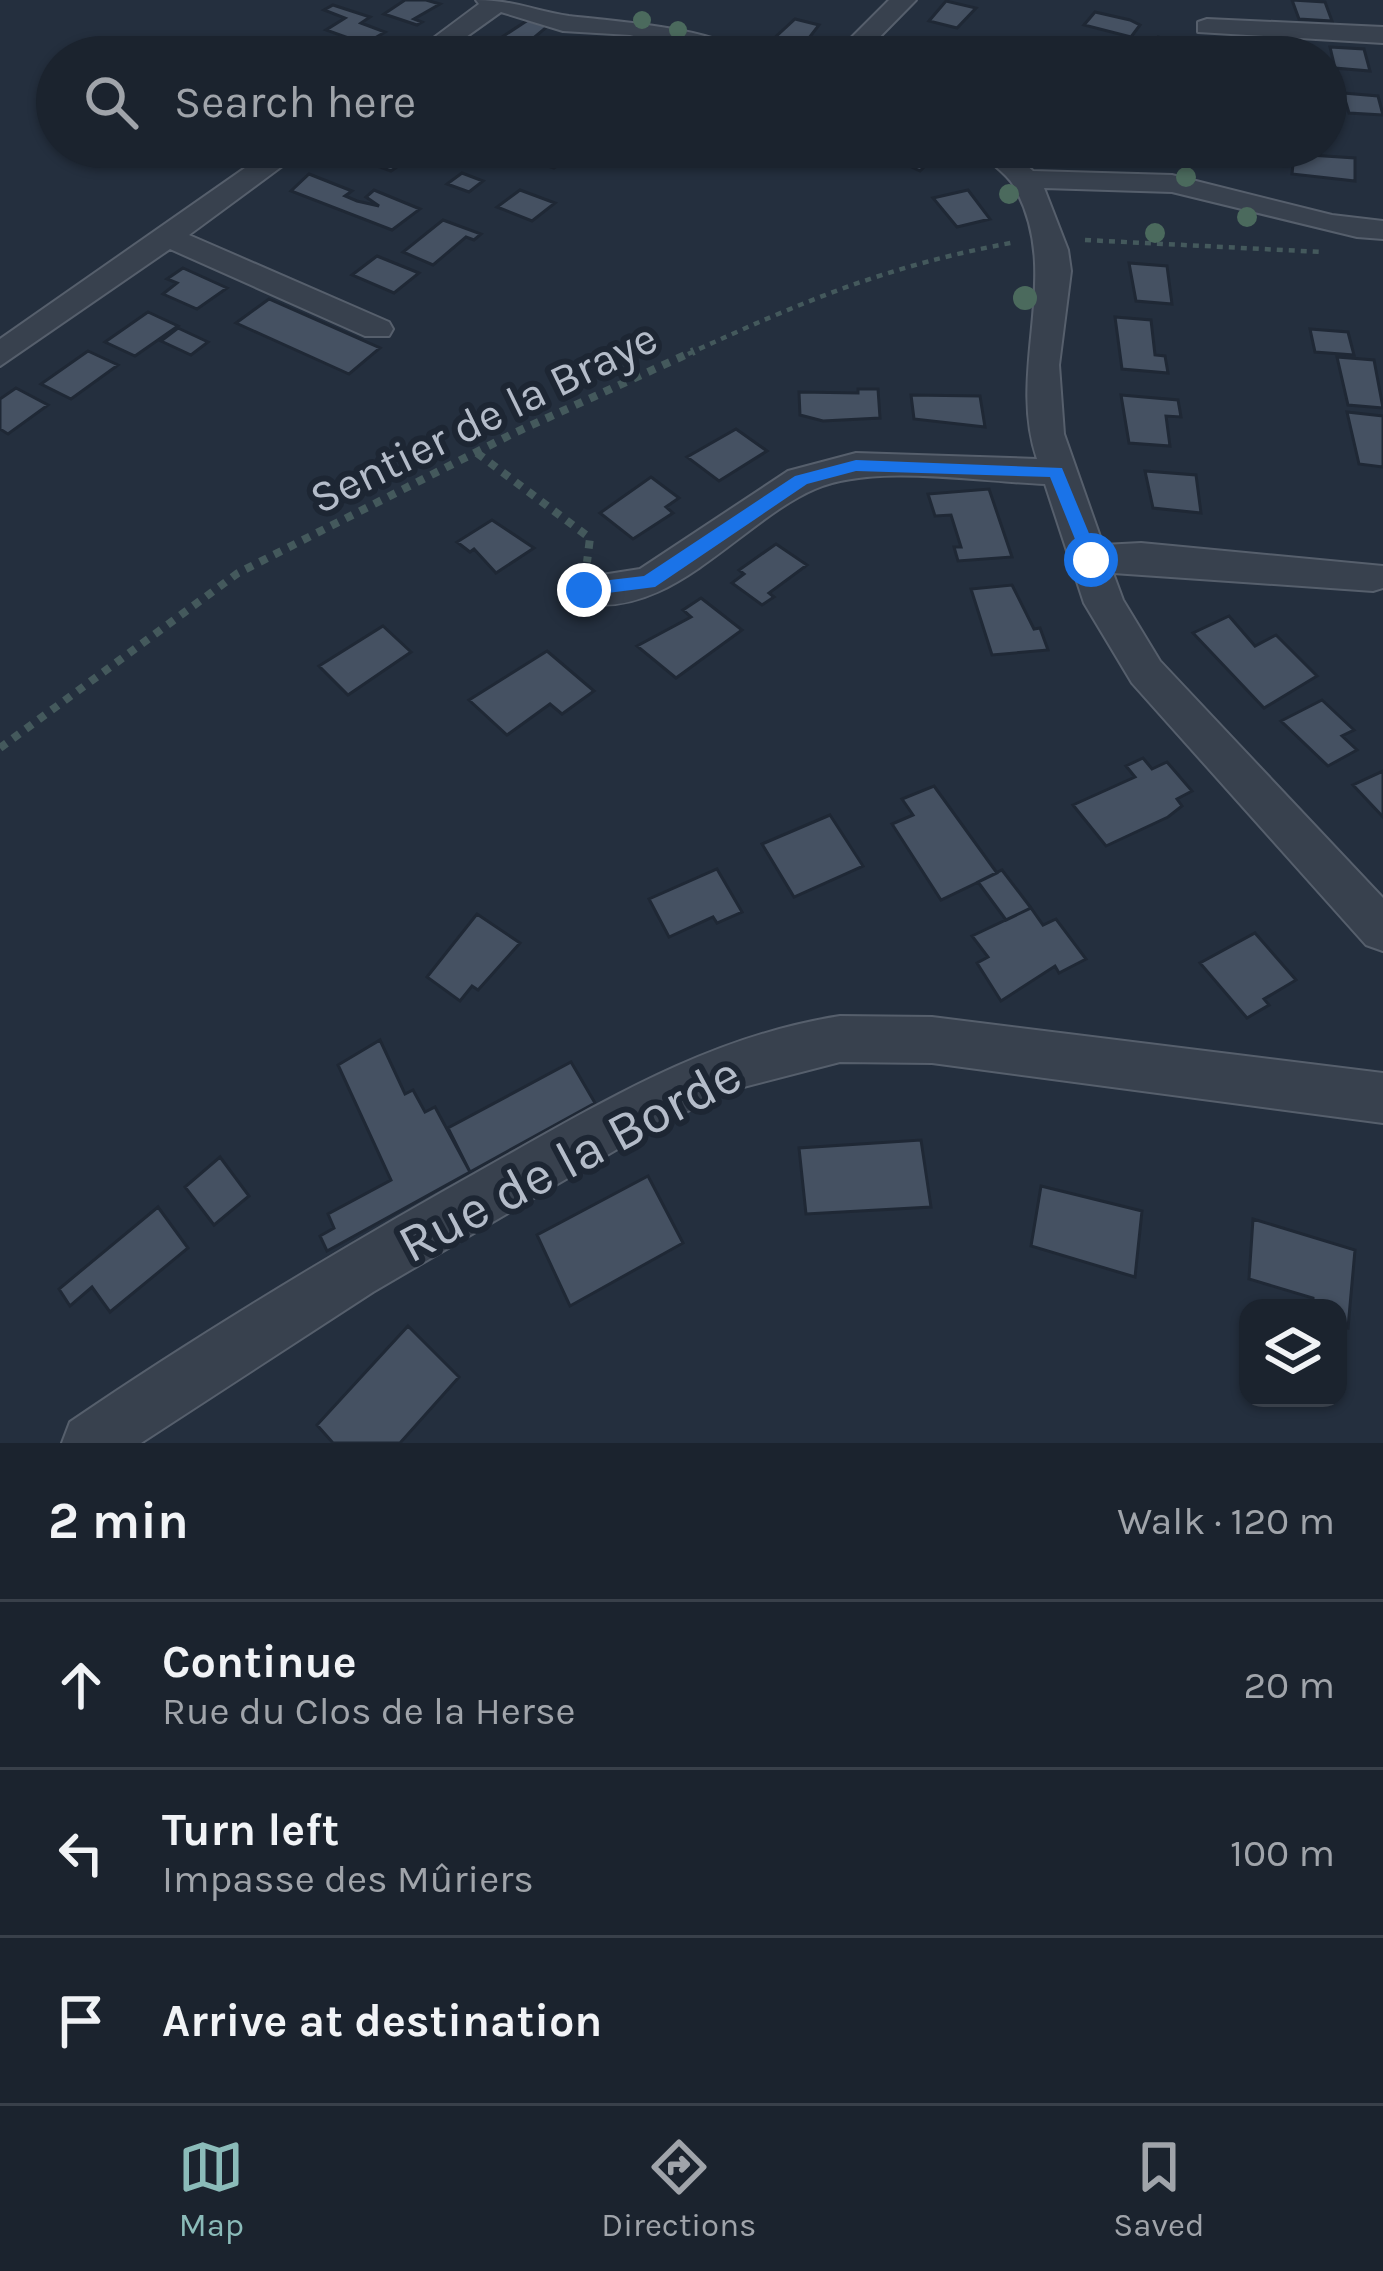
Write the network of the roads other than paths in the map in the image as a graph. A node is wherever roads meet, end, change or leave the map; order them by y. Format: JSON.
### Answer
{"nodes":[{"id":1,"x":903,"y":0,"type":"edge"},
{"id":2,"x":496,"y":1,"type":"edge"},
{"id":3,"x":1380,"y":22,"type":"edge"},
{"id":4,"x":1207,"y":26,"type":"dead end"},
{"id":5,"x":449,"y":36,"type":"edge"},
{"id":6,"x":664,"y":36,"type":"edge"},
{"id":7,"x":866,"y":36,"type":"edge"},
{"id":8,"x":264,"y":168,"type":"edge"},
{"id":9,"x":1013,"y":168,"type":"edge"},
{"id":10,"x":1026,"y":180,"type":"junction"},
{"id":11,"x":1383,"y":230,"type":"edge"},
{"id":12,"x":167,"y":237,"type":"junction"},
{"id":13,"x":376,"y":328,"type":"dead end"},
{"id":14,"x":0,"y":355,"type":"edge"},
{"id":15,"x":1056,"y":472,"type":"junction"},
{"id":16,"x":1091,"y":560,"type":"junction"},
{"id":17,"x":1373,"y":577,"type":"dead end"},
{"id":18,"x":584,"y":590,"type":"road end"},
{"id":19,"x":1383,"y":930,"type":"edge"},
{"id":20,"x":1383,"y":1098,"type":"edge"},
{"id":21,"x":91,"y":1443,"type":"edge"}],
"edges":[{"from":1,"to":7,"type":"street"},
{"from":2,"to":5,"type":"street"},
{"from":2,"to":6,"type":"street"},
{"from":3,"to":4,"type":"street"},
{"from":8,"to":12,"type":"street"},
{"from":9,"to":10,"type":"street"},
{"from":10,"to":11,"type":"street"},
{"from":10,"to":15,"type":"street"},
{"from":12,"to":13,"type":"street"},
{"from":12,"to":14,"type":"street"},
{"from":15,"to":16,"type":"street"},
{"from":15,"to":18,"type":"street"},
{"from":16,"to":17,"type":"street"},
{"from":16,"to":19,"type":"street"},
{"from":20,"to":21,"type":"street","name":"Rue de la Borde"}]}
